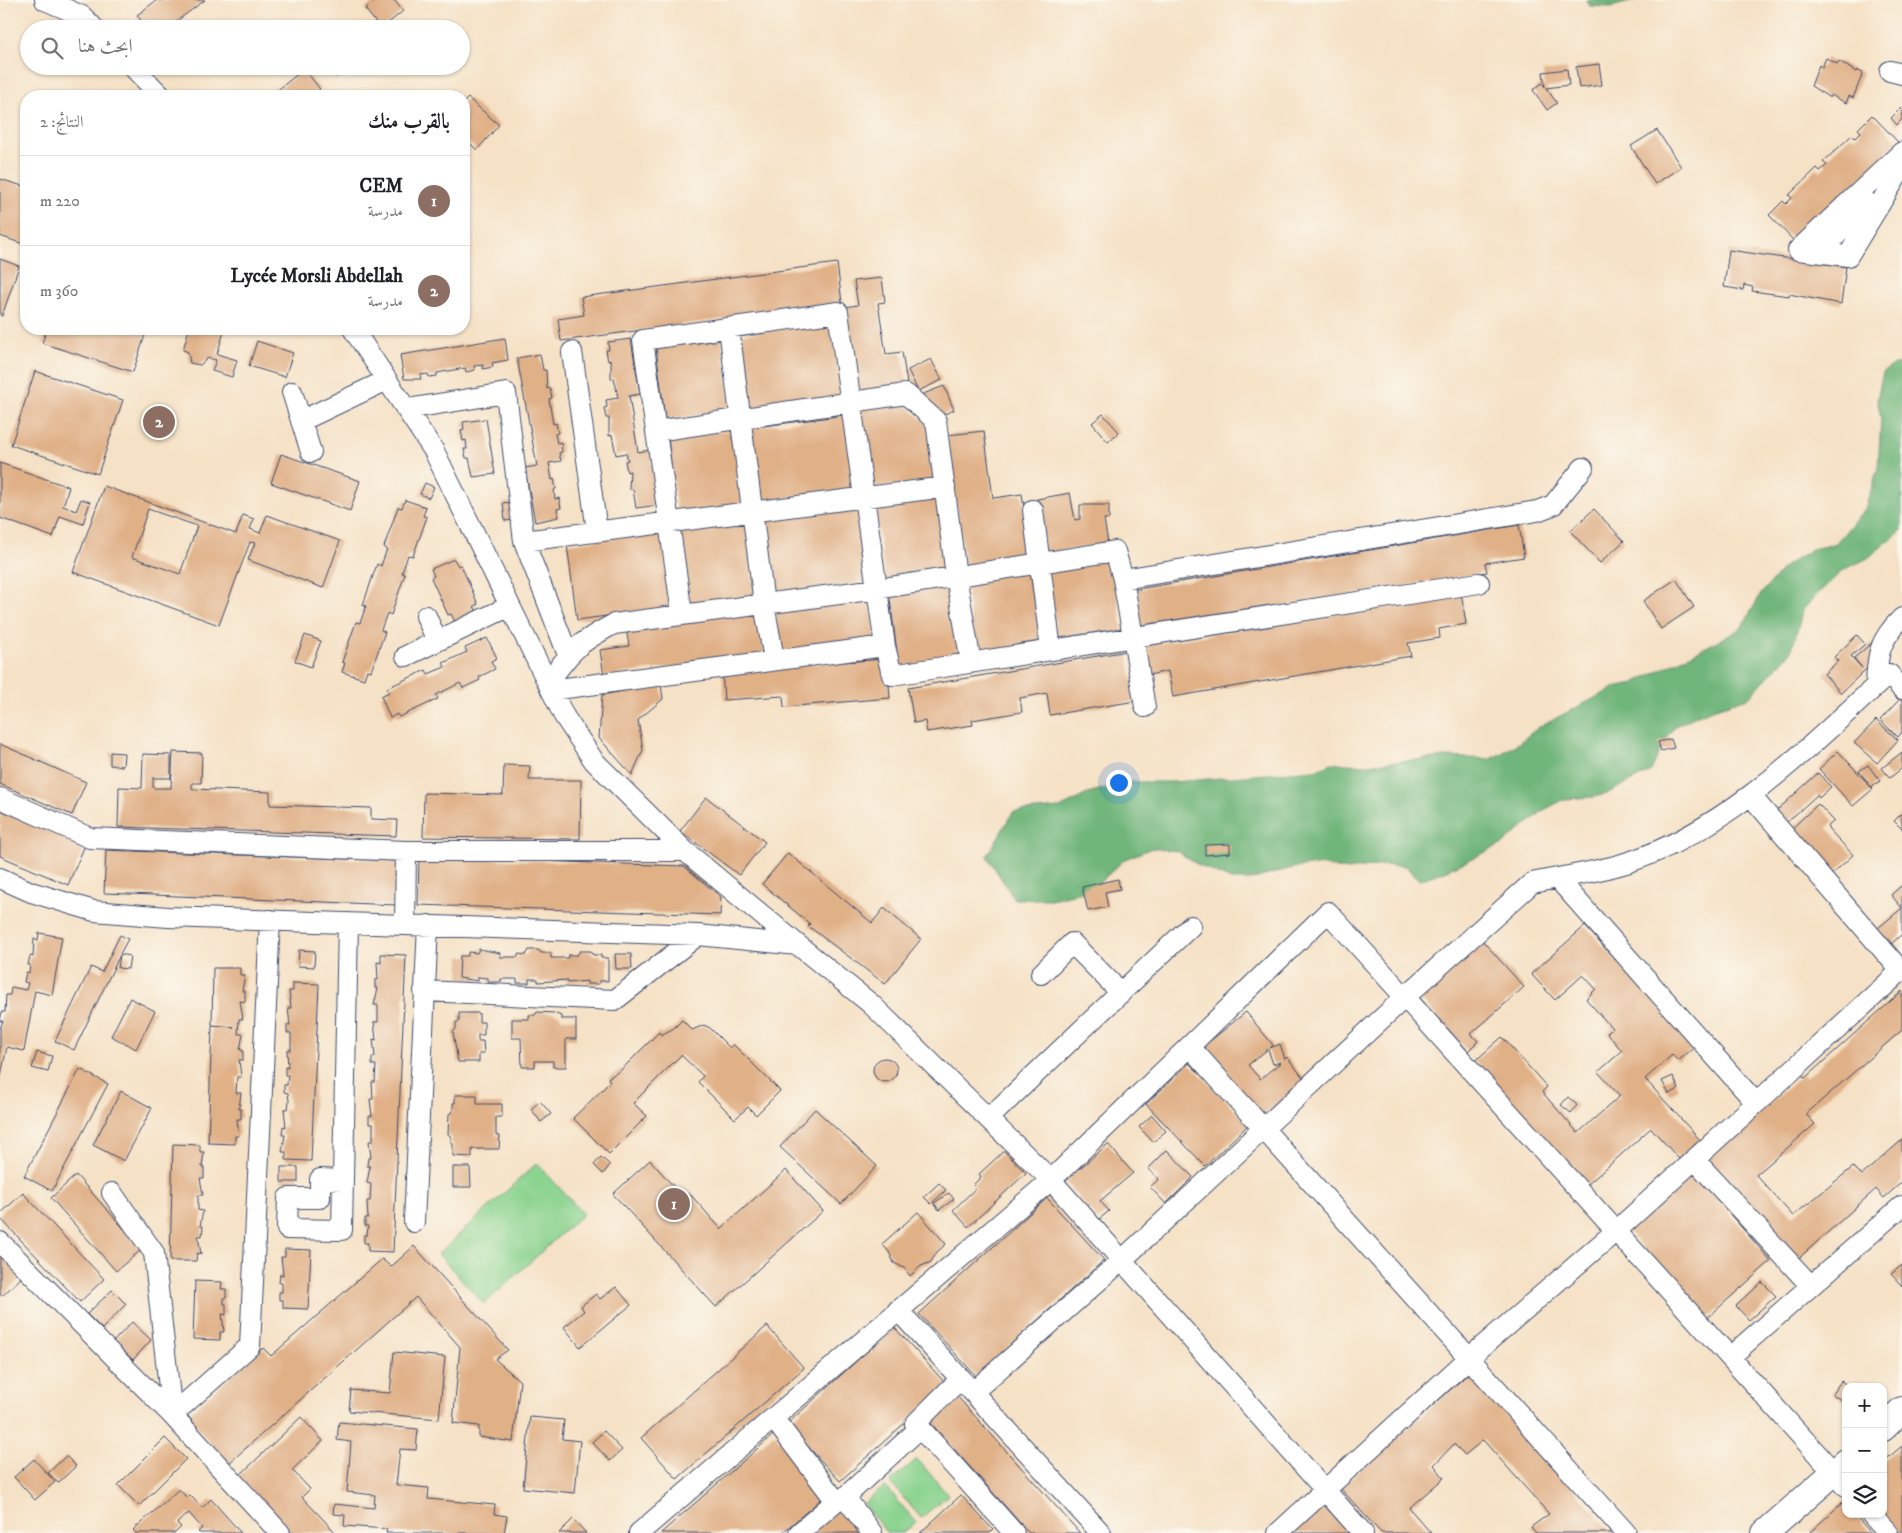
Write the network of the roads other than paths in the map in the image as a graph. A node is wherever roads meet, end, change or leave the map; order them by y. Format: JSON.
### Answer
{"nodes":[{"id":1,"x":45,"y":0,"type":"edge"},
{"id":2,"x":88,"y":15,"type":"edge"},
{"id":3,"x":141,"y":75,"type":"edge"},
{"id":4,"x":155,"y":90,"type":"edge"},
{"id":5,"x":1902,"y":152,"type":"edge"},
{"id":6,"x":1902,"y":158,"type":"edge"},
{"id":7,"x":1902,"y":168,"type":"edge"},
{"id":8,"x":1822,"y":252,"type":"junction"},
{"id":9,"x":728,"y":328,"type":"junction"},
{"id":10,"x":357,"y":335,"type":"edge"},
{"id":11,"x":572,"y":352,"type":"dead end"},
{"id":12,"x":387,"y":380,"type":"junction"},
{"id":13,"x":292,"y":392,"type":"dead end"},
{"id":14,"x":851,"y":402,"type":"junction"},
{"id":15,"x":407,"y":409,"type":"junction"},
{"id":16,"x":740,"y":419,"type":"junction"},
{"id":17,"x":301,"y":421,"type":"junction"},
{"id":18,"x":656,"y":431,"type":"junction"},
{"id":19,"x":311,"y":452,"type":"dead end"},
{"id":20,"x":1583,"y":468,"type":"dead end"},
{"id":21,"x":945,"y":487,"type":"junction"},
{"id":22,"x":865,"y":498,"type":"junction"},
{"id":23,"x":1033,"y":510,"type":"dead end"},
{"id":24,"x":752,"y":513,"type":"junction"},
{"id":25,"x":669,"y":523,"type":"junction"},
{"id":26,"x":597,"y":531,"type":"junction"},
{"id":27,"x":524,"y":541,"type":"junction"},
{"id":28,"x":1040,"y":562,"type":"junction"},
{"id":29,"x":956,"y":576,"type":"junction"},
{"id":30,"x":1123,"y":579,"type":"junction"},
{"id":31,"x":1479,"y":583,"type":"dead end"},
{"id":32,"x":877,"y":589,"type":"junction"},
{"id":33,"x":764,"y":604,"type":"junction"},
{"id":34,"x":510,"y":606,"type":"junction"},
{"id":35,"x":682,"y":614,"type":"junction"},
{"id":36,"x":426,"y":616,"type":"dead end"},
{"id":37,"x":1902,"y":618,"type":"edge"},
{"id":38,"x":1133,"y":637,"type":"junction"},
{"id":39,"x":437,"y":641,"type":"junction"},
{"id":40,"x":885,"y":646,"type":"junction"},
{"id":41,"x":1051,"y":650,"type":"junction"},
{"id":42,"x":568,"y":655,"type":"junction"},
{"id":43,"x":406,"y":656,"type":"dead end"},
{"id":44,"x":774,"y":659,"type":"junction"},
{"id":45,"x":971,"y":662,"type":"junction"},
{"id":46,"x":549,"y":686,"type":"junction"},
{"id":47,"x":1876,"y":686,"type":"junction"},
{"id":48,"x":1902,"y":689,"type":"edge"},
{"id":49,"x":1145,"y":707,"type":"dead end"},
{"id":50,"x":1751,"y":796,"type":"junction"},
{"id":51,"x":0,"y":798,"type":"edge"},
{"id":52,"x":406,"y":851,"type":"junction"},
{"id":53,"x":685,"y":851,"type":"junction"},
{"id":54,"x":0,"y":878,"type":"edge"},
{"id":55,"x":1559,"y":880,"type":"junction"},
{"id":56,"x":270,"y":920,"type":"junction"},
{"id":57,"x":348,"y":923,"type":"junction"},
{"id":58,"x":405,"y":925,"type":"junction"},
{"id":59,"x":428,"y":925,"type":"junction"},
{"id":60,"x":1192,"y":926,"type":"dead end"},
{"id":61,"x":698,"y":935,"type":"junction"},
{"id":62,"x":798,"y":944,"type":"junction"},
{"id":63,"x":1902,"y":971,"type":"edge"},
{"id":64,"x":1041,"y":974,"type":"dead end"},
{"id":65,"x":424,"y":991,"type":"junction"},
{"id":66,"x":1120,"y":993,"type":"junction"},
{"id":67,"x":1404,"y":997,"type":"junction"},
{"id":68,"x":1190,"y":1048,"type":"junction"},
{"id":69,"x":1756,"y":1103,"type":"junction"},
{"id":70,"x":989,"y":1118,"type":"junction"},
{"id":71,"x":1263,"y":1128,"type":"junction"},
{"id":72,"x":1694,"y":1159,"type":"junction"},
{"id":73,"x":343,"y":1180,"type":"dead end"},
{"id":74,"x":1051,"y":1180,"type":"junction"},
{"id":75,"x":112,"y":1193,"type":"dead end"},
{"id":76,"x":1902,"y":1206,"type":"edge"},
{"id":77,"x":414,"y":1222,"type":"dead end"},
{"id":78,"x":1616,"y":1231,"type":"junction"},
{"id":79,"x":0,"y":1242,"type":"edge"},
{"id":80,"x":1122,"y":1260,"type":"junction"},
{"id":81,"x":1811,"y":1286,"type":"junction"},
{"id":82,"x":898,"y":1310,"type":"junction"},
{"id":83,"x":1470,"y":1357,"type":"junction"},
{"id":84,"x":1730,"y":1357,"type":"junction"},
{"id":85,"x":967,"y":1385,"type":"junction"},
{"id":86,"x":1902,"y":1410,"type":"edge"},
{"id":87,"x":172,"y":1415,"type":"junction"},
{"id":88,"x":774,"y":1420,"type":"junction"},
{"id":89,"x":1887,"y":1424,"type":"edge"},
{"id":90,"x":920,"y":1428,"type":"junction"},
{"id":91,"x":1842,"y":1474,"type":"edge"},
{"id":92,"x":1325,"y":1491,"type":"junction"},
{"id":93,"x":841,"y":1499,"type":"junction"},
{"id":94,"x":1875,"y":1518,"type":"edge"},
{"id":95,"x":1010,"y":1532,"type":"edge"},
{"id":96,"x":280,"y":1533,"type":"edge"},
{"id":97,"x":638,"y":1533,"type":"edge"},
{"id":98,"x":799,"y":1533,"type":"edge"},
{"id":99,"x":872,"y":1533,"type":"edge"},
{"id":100,"x":1101,"y":1533,"type":"edge"},
{"id":101,"x":1278,"y":1533,"type":"edge"},
{"id":102,"x":1363,"y":1533,"type":"edge"},
{"id":103,"x":1626,"y":1533,"type":"edge"},
{"id":104,"x":1765,"y":1533,"type":"edge"},
{"id":105,"x":1888,"y":1533,"type":"edge"}],
"edges":[{"from":1,"to":2,"type":"street"},
{"from":3,"to":4,"type":"street"},
{"from":5,"to":8,"type":"street"},
{"from":6,"to":8,"type":"street"},
{"from":7,"to":8,"type":"street"},
{"from":9,"to":14,"type":"street"},
{"from":9,"to":16,"type":"street"},
{"from":9,"to":18,"type":"street"},
{"from":10,"to":12,"type":"street"},
{"from":11,"to":26,"type":"street"},
{"from":12,"to":15,"type":"street"},
{"from":12,"to":17,"type":"street"},
{"from":13,"to":17,"type":"street"},
{"from":14,"to":16,"type":"street"},
{"from":14,"to":21,"type":"street"},
{"from":14,"to":22,"type":"street"},
{"from":15,"to":27,"type":"street"},
{"from":15,"to":34,"type":"street"},
{"from":16,"to":18,"type":"street"},
{"from":16,"to":24,"type":"street"},
{"from":17,"to":19,"type":"street"},
{"from":18,"to":25,"type":"street"},
{"from":20,"to":30,"type":"street"},
{"from":21,"to":22,"type":"street"},
{"from":21,"to":29,"type":"street"},
{"from":22,"to":24,"type":"street"},
{"from":22,"to":32,"type":"street"},
{"from":23,"to":28,"type":"street"},
{"from":24,"to":25,"type":"street"},
{"from":24,"to":33,"type":"street"},
{"from":25,"to":26,"type":"street"},
{"from":25,"to":35,"type":"street"},
{"from":26,"to":27,"type":"street"},
{"from":27,"to":42,"type":"street"},
{"from":28,"to":29,"type":"street"},
{"from":28,"to":30,"type":"street"},
{"from":28,"to":41,"type":"street"},
{"from":29,"to":32,"type":"street"},
{"from":29,"to":45,"type":"street"},
{"from":30,"to":38,"type":"street"},
{"from":31,"to":38,"type":"street"},
{"from":32,"to":33,"type":"street"},
{"from":32,"to":40,"type":"street"},
{"from":33,"to":35,"type":"street"},
{"from":33,"to":44,"type":"street"},
{"from":34,"to":39,"type":"street"},
{"from":34,"to":46,"type":"street"},
{"from":35,"to":42,"type":"street"},
{"from":36,"to":39,"type":"street"},
{"from":37,"to":47,"type":"street"},
{"from":38,"to":41,"type":"street"},
{"from":38,"to":49,"type":"street"},
{"from":39,"to":43,"type":"street"},
{"from":40,"to":44,"type":"street"},
{"from":40,"to":45,"type":"street"},
{"from":41,"to":45,"type":"street"},
{"from":42,"to":46,"type":"street"},
{"from":44,"to":46,"type":"street"},
{"from":46,"to":53,"type":"street"},
{"from":47,"to":48,"type":"street"},
{"from":47,"to":50,"type":"street"},
{"from":50,"to":55,"type":"street"},
{"from":50,"to":63,"type":"street"},
{"from":51,"to":52,"type":"street"},
{"from":52,"to":53,"type":"street"},
{"from":52,"to":58,"type":"street"},
{"from":53,"to":62,"type":"street"},
{"from":54,"to":56,"type":"street"},
{"from":55,"to":67,"type":"street"},
{"from":55,"to":69,"type":"street"},
{"from":56,"to":57,"type":"street"},
{"from":56,"to":87,"type":"street"},
{"from":57,"to":58,"type":"street"},
{"from":57,"to":73,"type":"street"},
{"from":58,"to":59,"type":"street"},
{"from":59,"to":61,"type":"street"},
{"from":59,"to":65,"type":"street"},
{"from":60,"to":66,"type":"street"},
{"from":61,"to":62,"type":"street"},
{"from":61,"to":65,"type":"street"},
{"from":62,"to":70,"type":"street"},
{"from":63,"to":69,"type":"street"},
{"from":64,"to":66,"type":"street"},
{"from":65,"to":77,"type":"street"},
{"from":66,"to":70,"type":"street"},
{"from":67,"to":68,"type":"street"},
{"from":67,"to":71,"type":"street"},
{"from":67,"to":78,"type":"street"},
{"from":68,"to":71,"type":"street"},
{"from":68,"to":74,"type":"street"},
{"from":69,"to":72,"type":"street"},
{"from":70,"to":74,"type":"street"},
{"from":71,"to":80,"type":"street"},
{"from":71,"to":83,"type":"street"},
{"from":72,"to":78,"type":"street"},
{"from":72,"to":81,"type":"street"},
{"from":74,"to":80,"type":"street"},
{"from":74,"to":82,"type":"street"},
{"from":75,"to":87,"type":"street"},
{"from":76,"to":81,"type":"street"},
{"from":78,"to":83,"type":"street"},
{"from":78,"to":84,"type":"street"},
{"from":79,"to":87,"type":"street"},
{"from":80,"to":85,"type":"street"},
{"from":80,"to":92,"type":"street"},
{"from":81,"to":84,"type":"street"},
{"from":82,"to":85,"type":"street"},
{"from":82,"to":88,"type":"street"},
{"from":83,"to":92,"type":"street"},
{"from":83,"to":103,"type":"street"},
{"from":84,"to":91,"type":"street"},
{"from":85,"to":90,"type":"street"},
{"from":85,"to":100,"type":"street"},
{"from":86,"to":89,"type":"main road"},
{"from":87,"to":96,"type":"street"},
{"from":88,"to":93,"type":"street"},
{"from":88,"to":97,"type":"street"},
{"from":90,"to":93,"type":"street"},
{"from":90,"to":95,"type":"street"},
{"from":91,"to":104,"type":"main road"},
{"from":92,"to":101,"type":"street"},
{"from":92,"to":102,"type":"street"},
{"from":93,"to":98,"type":"street"},
{"from":93,"to":99,"type":"street"},
{"from":94,"to":105,"type":"street"}]}
